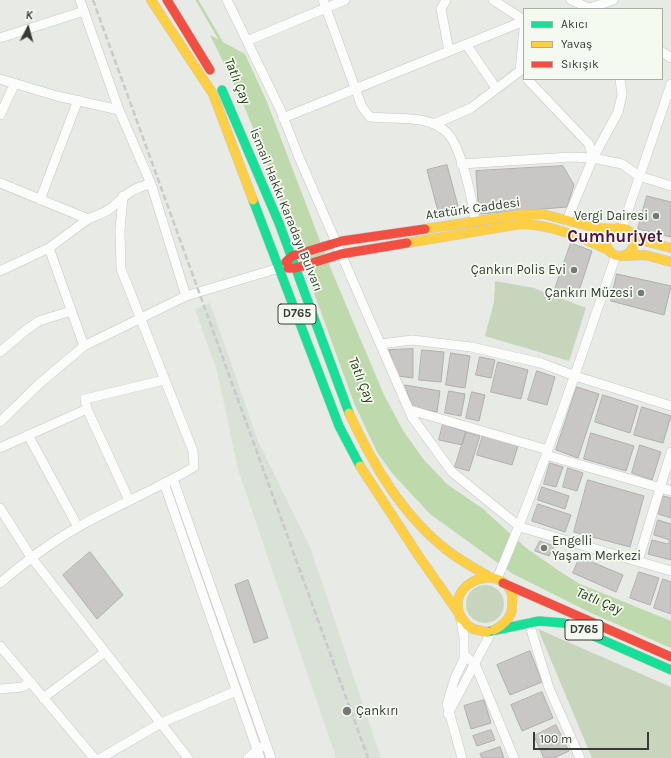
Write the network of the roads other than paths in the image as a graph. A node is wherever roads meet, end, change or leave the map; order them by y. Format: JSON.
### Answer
{"nodes":[{"id":1,"x":80,"y":0,"type":"edge"},
{"id":2,"x":151,"y":0,"type":"edge"},
{"id":3,"x":167,"y":0,"type":"edge"},
{"id":4,"x":227,"y":0,"type":"edge"},
{"id":5,"x":345,"y":0,"type":"edge"},
{"id":6,"x":446,"y":0,"type":"edge"},
{"id":7,"x":493,"y":0,"type":"edge"},
{"id":8,"x":571,"y":0,"type":"edge"},
{"id":9,"x":613,"y":0,"type":"edge"},
{"id":10,"x":325,"y":4,"type":"edge"},
{"id":11,"x":602,"y":7,"type":"edge"},
{"id":12,"x":588,"y":8,"type":"edge"},
{"id":13,"x":84,"y":11,"type":"junction"},
{"id":14,"x":523,"y":19,"type":"edge"},
{"id":15,"x":523,"y":20,"type":"edge"},
{"id":16,"x":0,"y":38,"type":"edge"},
{"id":17,"x":247,"y":41,"type":"junction"},
{"id":18,"x":466,"y":44,"type":"junction"},
{"id":19,"x":449,"y":51,"type":"junction"},
{"id":20,"x":523,"y":52,"type":"edge"},
{"id":21,"x":522,"y":74,"type":"edge"},
{"id":22,"x":0,"y":79,"type":"edge"},
{"id":23,"x":528,"y":80,"type":"edge"},
{"id":24,"x":620,"y":80,"type":"edge"},
{"id":25,"x":15,"y":83,"type":"junction"},
{"id":26,"x":671,"y":84,"type":"edge"},
{"id":27,"x":496,"y":88,"type":"junction"},
{"id":28,"x":354,"y":89,"type":"junction"},
{"id":29,"x":78,"y":100,"type":"junction"},
{"id":30,"x":119,"y":110,"type":"junction"},
{"id":31,"x":0,"y":115,"type":"edge"},
{"id":32,"x":284,"y":118,"type":"junction"},
{"id":33,"x":434,"y":124,"type":"junction"},
{"id":34,"x":593,"y":158,"type":"junction"},
{"id":35,"x":461,"y":164,"type":"junction"},
{"id":36,"x":639,"y":176,"type":"junction"},
{"id":37,"x":0,"y":183,"type":"edge"},
{"id":38,"x":150,"y":184,"type":"junction"},
{"id":39,"x":671,"y":186,"type":"edge"},
{"id":40,"x":123,"y":196,"type":"junction"},
{"id":41,"x":40,"y":200,"type":"junction"},
{"id":42,"x":88,"y":219,"type":"junction"},
{"id":43,"x":475,"y":220,"type":"junction"},
{"id":44,"x":566,"y":220,"type":"junction"},
{"id":45,"x":619,"y":228,"type":"junction"},
{"id":46,"x":631,"y":234,"type":"junction"},
{"id":47,"x":334,"y":243,"type":"junction"},
{"id":48,"x":49,"y":248,"type":"junction"},
{"id":49,"x":671,"y":248,"type":"edge"},
{"id":50,"x":616,"y":254,"type":"junction"},
{"id":51,"x":338,"y":255,"type":"junction"},
{"id":52,"x":292,"y":256,"type":"junction"},
{"id":53,"x":671,"y":262,"type":"edge"},
{"id":54,"x":279,"y":268,"type":"junction"},
{"id":55,"x":296,"y":268,"type":"junction"},
{"id":56,"x":0,"y":271,"type":"edge"},
{"id":57,"x":186,"y":296,"type":"junction"},
{"id":58,"x":71,"y":311,"type":"junction"},
{"id":59,"x":140,"y":319,"type":"junction"},
{"id":60,"x":381,"y":344,"type":"junction"},
{"id":61,"x":84,"y":346,"type":"junction"},
{"id":62,"x":0,"y":352,"type":"edge"},
{"id":63,"x":575,"y":376,"type":"junction"},
{"id":64,"x":164,"y":380,"type":"junction"},
{"id":65,"x":671,"y":406,"type":"edge"},
{"id":66,"x":87,"y":409,"type":"junction"},
{"id":67,"x":410,"y":410,"type":"junction"},
{"id":68,"x":0,"y":422,"type":"edge"},
{"id":69,"x":28,"y":435,"type":"junction"},
{"id":70,"x":0,"y":448,"type":"edge"},
{"id":71,"x":547,"y":452,"type":"junction"},
{"id":72,"x":671,"y":452,"type":"edge"},
{"id":73,"x":169,"y":481,"type":"junction"},
{"id":74,"x":660,"y":488,"type":"junction"},
{"id":75,"x":671,"y":491,"type":"edge"},
{"id":76,"x":129,"y":500,"type":"junction"},
{"id":77,"x":0,"y":508,"type":"edge"},
{"id":78,"x":78,"y":527,"type":"junction"},
{"id":79,"x":518,"y":531,"type":"junction"},
{"id":80,"x":31,"y":557,"type":"junction"},
{"id":81,"x":638,"y":561,"type":"junction"},
{"id":82,"x":671,"y":571,"type":"edge"},
{"id":83,"x":497,"y":579,"type":"junction"},
{"id":84,"x":0,"y":583,"type":"edge"},
{"id":85,"x":461,"y":619,"type":"junction"},
{"id":86,"x":529,"y":623,"type":"junction"},
{"id":87,"x":492,"y":631,"type":"junction"},
{"id":88,"x":0,"y":646,"type":"edge"},
{"id":89,"x":105,"y":652,"type":"junction"},
{"id":90,"x":464,"y":655,"type":"junction"},
{"id":91,"x":671,"y":656,"type":"edge"},
{"id":92,"x":475,"y":664,"type":"junction"},
{"id":93,"x":671,"y":670,"type":"edge"},
{"id":94,"x":31,"y":682,"type":"junction"},
{"id":95,"x":0,"y":689,"type":"edge"},
{"id":96,"x":236,"y":691,"type":"junction"},
{"id":97,"x":43,"y":698,"type":"junction"},
{"id":98,"x":448,"y":714,"type":"junction"},
{"id":99,"x":161,"y":723,"type":"junction"},
{"id":100,"x":266,"y":745,"type":"junction"},
{"id":101,"x":258,"y":754,"type":"edge"},
{"id":102,"x":94,"y":758,"type":"edge"},
{"id":103,"x":101,"y":758,"type":"edge"},
{"id":104,"x":188,"y":758,"type":"edge"},
{"id":105,"x":248,"y":758,"type":"edge"},
{"id":106,"x":271,"y":758,"type":"edge"},
{"id":107,"x":462,"y":758,"type":"edge"},
{"id":108,"x":514,"y":758,"type":"edge"},
{"id":109,"x":580,"y":758,"type":"edge"}],
"edges":[{"from":1,"to":13,"type":"street"},
{"from":2,"to":54,"type":"main road","number":"D765"},
{"from":3,"to":52,"type":"main road","name":"İsmail Hakkı Karadayı Bulvarı","number":"D765"},
{"from":4,"to":17,"type":"street"},
{"from":5,"to":10,"type":"street"},
{"from":6,"to":19,"type":"street"},
{"from":7,"to":14,"type":"street"},
{"from":8,"to":12,"type":"street"},
{"from":9,"to":11,"type":"street"},
{"from":10,"to":17,"type":"street"},
{"from":10,"to":28,"type":"street"},
{"from":13,"to":16,"type":"street"},
{"from":13,"to":30,"type":"street"},
{"from":15,"to":18,"type":"street"},
{"from":17,"to":32,"type":"street"},
{"from":18,"to":19,"type":"street"},
{"from":18,"to":27,"type":"street"},
{"from":19,"to":28,"type":"street"},
{"from":20,"to":21,"type":"street"},
{"from":21,"to":27,"type":"street"},
{"from":22,"to":25,"type":"street"},
{"from":23,"to":34,"type":"street"},
{"from":24,"to":34,"type":"street"},
{"from":25,"to":29,"type":"street"},
{"from":25,"to":31,"type":"street"},
{"from":26,"to":36,"type":"street"},
{"from":27,"to":33,"type":"street"},
{"from":28,"to":32,"type":"street"},
{"from":28,"to":33,"type":"street"},
{"from":29,"to":30,"type":"street"},
{"from":29,"to":41,"type":"street"},
{"from":30,"to":38,"type":"street"},
{"from":32,"to":47,"type":"street"},
{"from":33,"to":35,"type":"street"},
{"from":34,"to":35,"type":"street"},
{"from":34,"to":36,"type":"street"},
{"from":34,"to":44,"type":"street"},
{"from":35,"to":43,"type":"street"},
{"from":36,"to":39,"type":"street"},
{"from":36,"to":45,"type":"street"},
{"from":37,"to":41,"type":"street"},
{"from":38,"to":40,"type":"street"},
{"from":38,"to":57,"type":"street"},
{"from":40,"to":42,"type":"street"},
{"from":40,"to":59,"type":"street"},
{"from":41,"to":42,"type":"street"},
{"from":42,"to":48,"type":"street"},
{"from":43,"to":44,"type":"main road","name":"Atatürk Caddesi"},
{"from":43,"to":47,"type":"main road","name":"Atatürk Caddesi"},
{"from":44,"to":45,"type":"main road","name":"Atatürk Caddesi"},
{"from":45,"to":46,"type":"main road"},
{"from":45,"to":50,"type":"main road"},
{"from":46,"to":49,"type":"main road"},
{"from":46,"to":50,"type":"main road"},
{"from":47,"to":51,"type":"street"},
{"from":47,"to":52,"type":"main road","name":"Atatürk Caddesi"},
{"from":48,"to":56,"type":"street"},
{"from":48,"to":58,"type":"street"},
{"from":50,"to":51,"type":"main road","name":"Atatürk Caddesi"},
{"from":50,"to":53,"type":"main road","name":"Atatürk Caddesi"},
{"from":50,"to":63,"type":"street"},
{"from":51,"to":55,"type":"main road","name":"Atatürk Caddesi"},
{"from":51,"to":60,"type":"street"},
{"from":52,"to":54,"type":"main road"},
{"from":52,"to":55,"type":"main road","name":"İsmail Hakkı Karadayı Bulvarı","number":"D765"},
{"from":54,"to":55,"type":"main road","name":"Atatürk Caddesi"},
{"from":54,"to":57,"type":"street"},
{"from":54,"to":85,"type":"main road","number":"D765"},
{"from":55,"to":83,"type":"main road","name":"İsmail Hakkı Karadayı Bulvarı","number":"D765"},
{"from":57,"to":59,"type":"street"},
{"from":58,"to":61,"type":"street"},
{"from":58,"to":62,"type":"street"},
{"from":59,"to":61,"type":"street"},
{"from":59,"to":64,"type":"street"},
{"from":60,"to":63,"type":"street"},
{"from":60,"to":67,"type":"street"},
{"from":61,"to":68,"type":"street"},
{"from":63,"to":65,"type":"street"},
{"from":63,"to":71,"type":"street"},
{"from":64,"to":66,"type":"street"},
{"from":64,"to":73,"type":"street"},
{"from":66,"to":69,"type":"street"},
{"from":66,"to":76,"type":"street"},
{"from":67,"to":71,"type":"street"},
{"from":67,"to":79,"type":"street"},
{"from":69,"to":70,"type":"street"},
{"from":69,"to":78,"type":"street"},
{"from":71,"to":74,"type":"street"},
{"from":71,"to":79,"type":"street"},
{"from":72,"to":74,"type":"street"},
{"from":73,"to":76,"type":"street"},
{"from":73,"to":96,"type":"street"},
{"from":73,"to":100,"type":"street"},
{"from":74,"to":75,"type":"street"},
{"from":74,"to":81,"type":"street"},
{"from":76,"to":78,"type":"street"},
{"from":77,"to":80,"type":"street"},
{"from":78,"to":80,"type":"street"},
{"from":79,"to":81,"type":"street"},
{"from":79,"to":83,"type":"street"},
{"from":80,"to":84,"type":"street"},
{"from":80,"to":89,"type":"street"},
{"from":81,"to":82,"type":"street"},
{"from":83,"to":85,"type":"main road"},
{"from":83,"to":87,"type":"main road"},
{"from":83,"to":91,"type":"main road","name":"İsmail Hakkı Karadayı Bulvarı","number":"D765"},
{"from":85,"to":87,"type":"main road"},
{"from":85,"to":90,"type":"street"},
{"from":86,"to":87,"type":"main road","number":"D765"},
{"from":86,"to":93,"type":"main road","number":"D765"},
{"from":86,"to":109,"type":"street"},
{"from":87,"to":92,"type":"street"},
{"from":88,"to":94,"type":"street"},
{"from":89,"to":97,"type":"street"},
{"from":89,"to":99,"type":"street"},
{"from":90,"to":92,"type":"street"},
{"from":90,"to":98,"type":"street"},
{"from":92,"to":98,"type":"street"},
{"from":92,"to":108,"type":"street"},
{"from":94,"to":95,"type":"street"},
{"from":94,"to":97,"type":"street"},
{"from":96,"to":99,"type":"street"},
{"from":96,"to":101,"type":"street"},
{"from":97,"to":102,"type":"street"},
{"from":98,"to":107,"type":"street"},
{"from":99,"to":103,"type":"street"},
{"from":99,"to":104,"type":"street"},
{"from":100,"to":101,"type":"street"},
{"from":100,"to":106,"type":"street"},
{"from":101,"to":105,"type":"street"}]}
